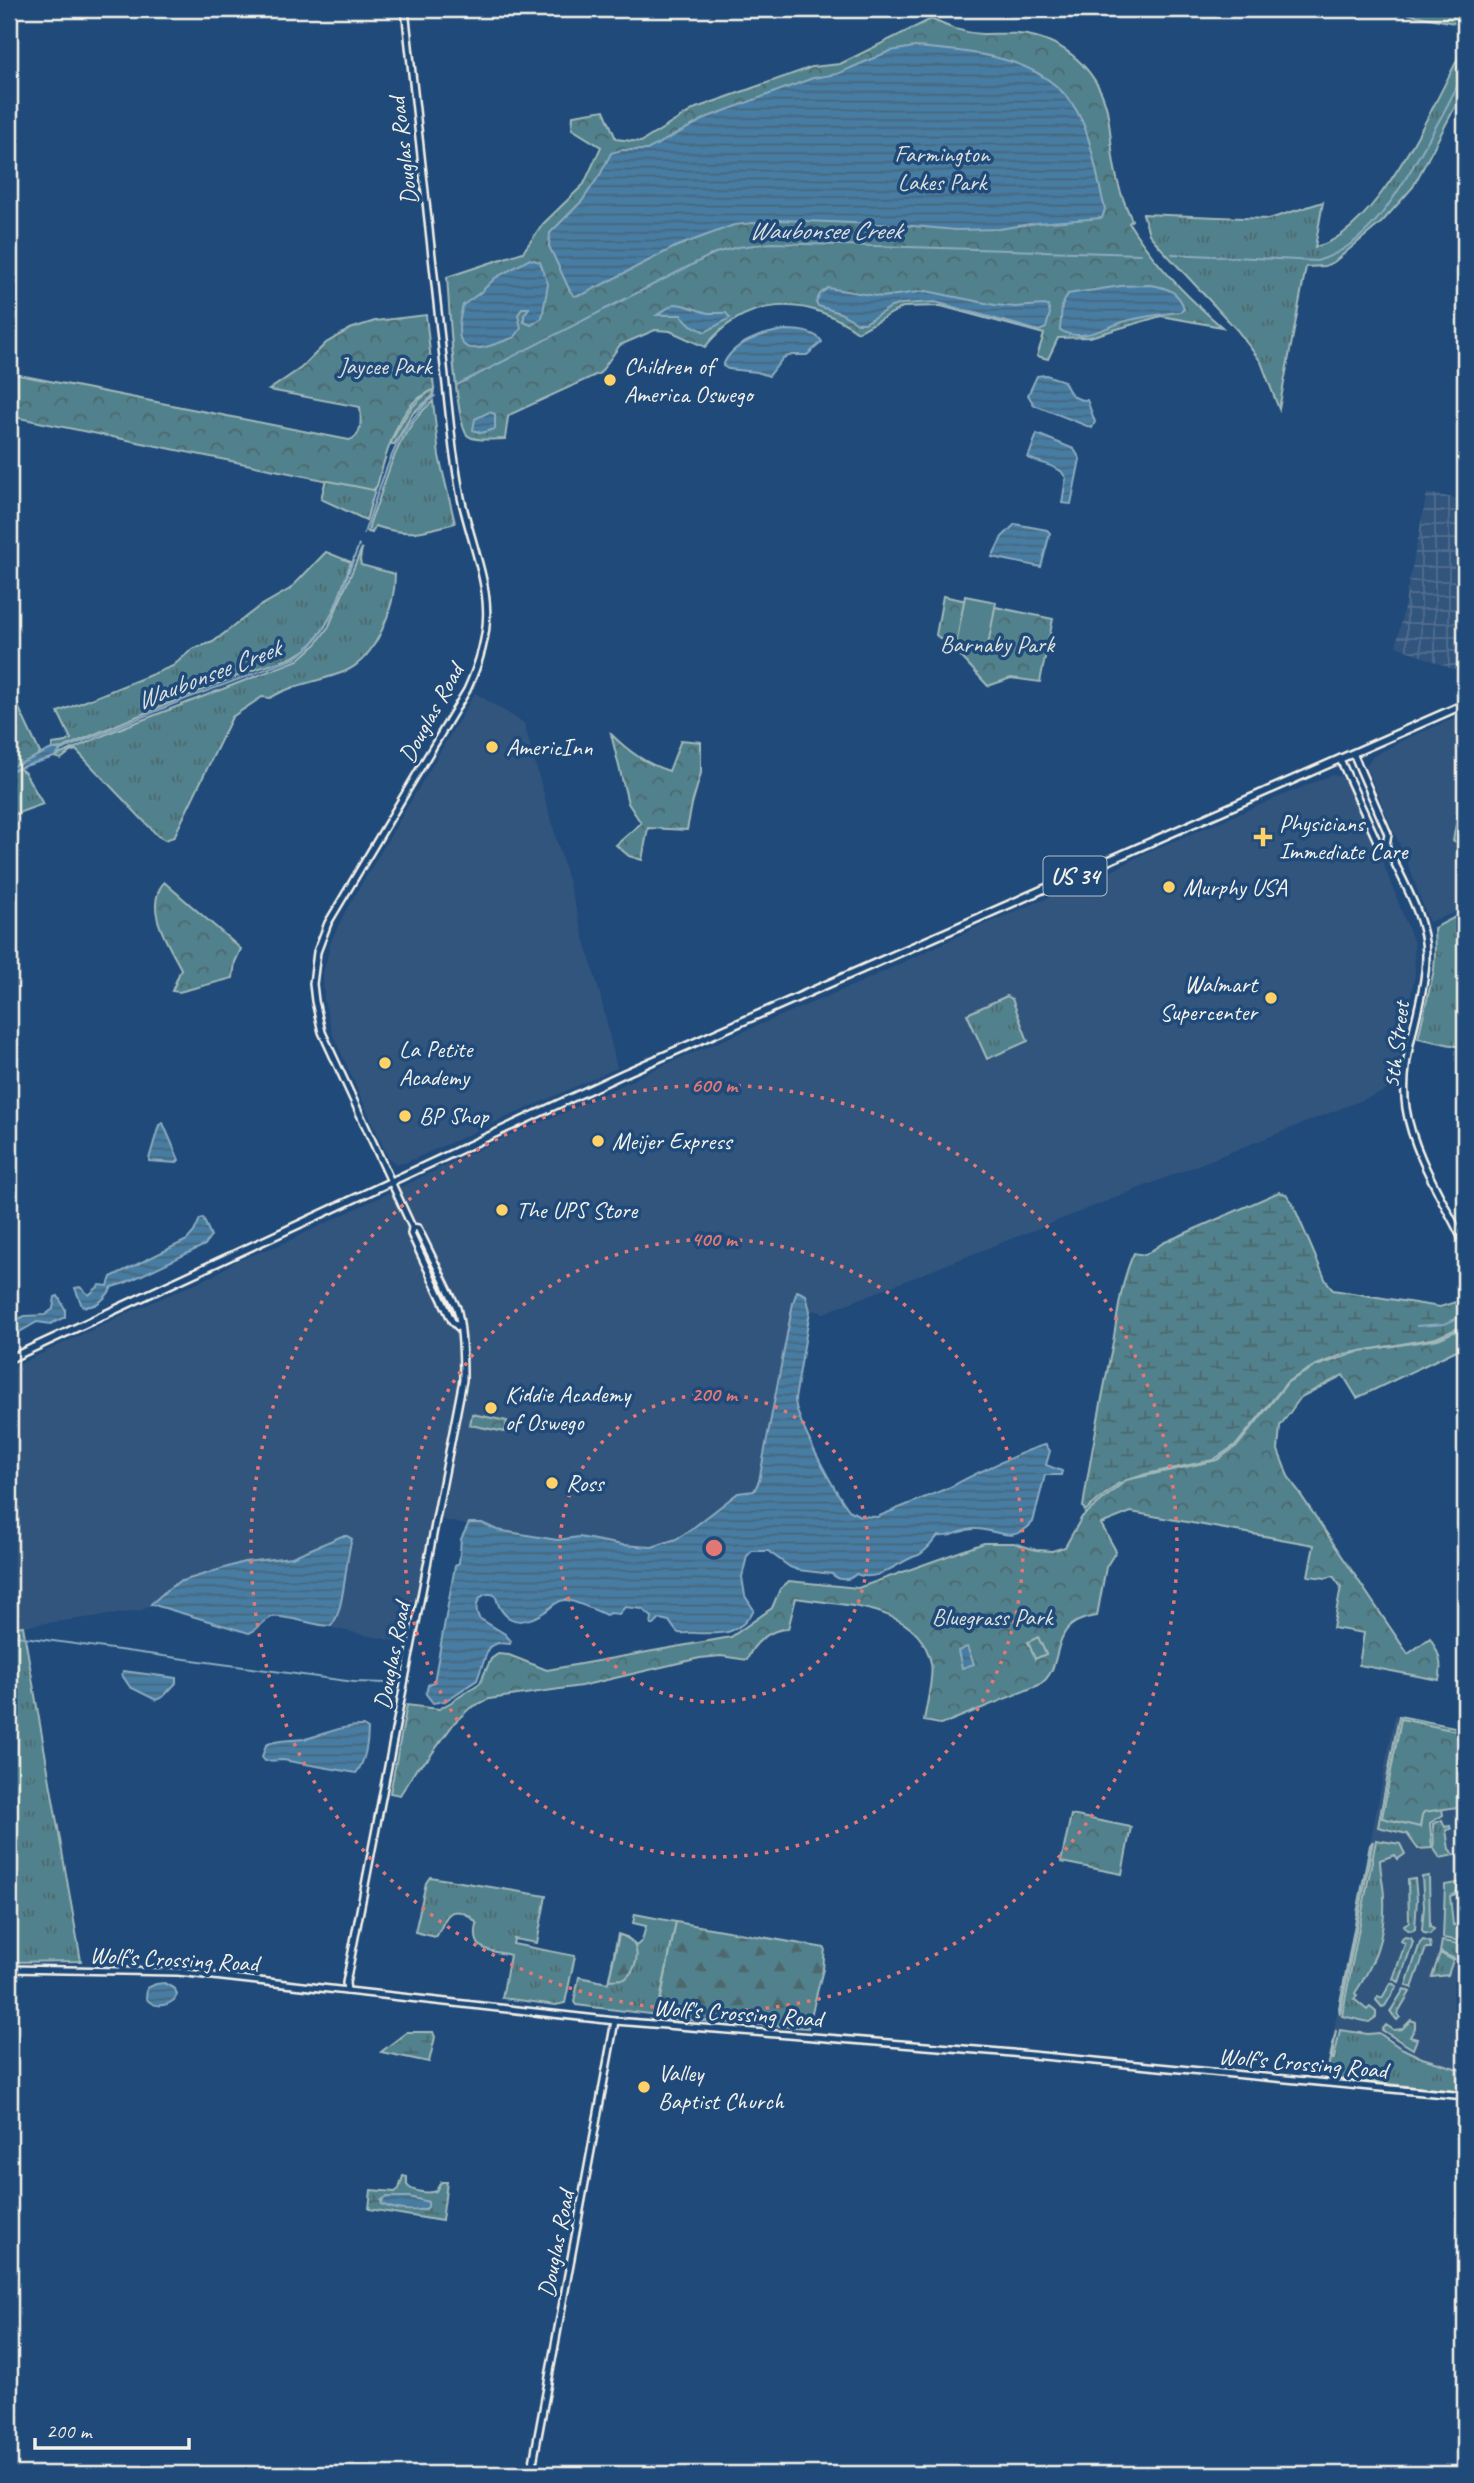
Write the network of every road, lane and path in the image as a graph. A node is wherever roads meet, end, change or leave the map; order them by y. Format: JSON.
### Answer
{"nodes":[{"id":1,"x":405,"y":9,"type":"edge"},
{"id":2,"x":1465,"y":704,"type":"edge"},
{"id":3,"x":1353,"y":753,"type":"junction"},
{"id":4,"x":1340,"y":759,"type":"junction"},
{"id":5,"x":1386,"y":845,"type":"junction"},
{"id":6,"x":391,"y":1181,"type":"junction"},
{"id":7,"x":1465,"y":1245,"type":"edge"},
{"id":8,"x":9,"y":1359,"type":"edge"},
{"id":9,"x":9,"y":1969,"type":"edge"},
{"id":10,"x":347,"y":1991,"type":"junction"},
{"id":11,"x":615,"y":2021,"type":"junction"},
{"id":12,"x":1465,"y":2096,"type":"edge"},
{"id":13,"x":531,"y":2474,"type":"edge"}],
"edges":[{"from":1,"to":6,"type":"street","name":"Douglas Road"},
{"from":2,"to":3,"type":"main road","number":"US 34"},
{"from":3,"to":4,"type":"main road","number":"US 34"},
{"from":3,"to":5,"type":"street","name":"5th Street"},
{"from":4,"to":5,"type":"street","name":"5th Street"},
{"from":4,"to":6,"type":"main road","number":"US 34"},
{"from":5,"to":7,"type":"street","name":"5th Street"},
{"from":6,"to":8,"type":"main road","number":"US 34"},
{"from":6,"to":10,"type":"street","name":"Douglas Road"},
{"from":9,"to":10,"type":"street","name":"Wolf's Crossing Road"},
{"from":10,"to":11,"type":"street","name":"Wolf's Crossing Road"},
{"from":11,"to":12,"type":"street","name":"Wolf's Crossing Road"},
{"from":11,"to":13,"type":"street","name":"Douglas Road"}]}
